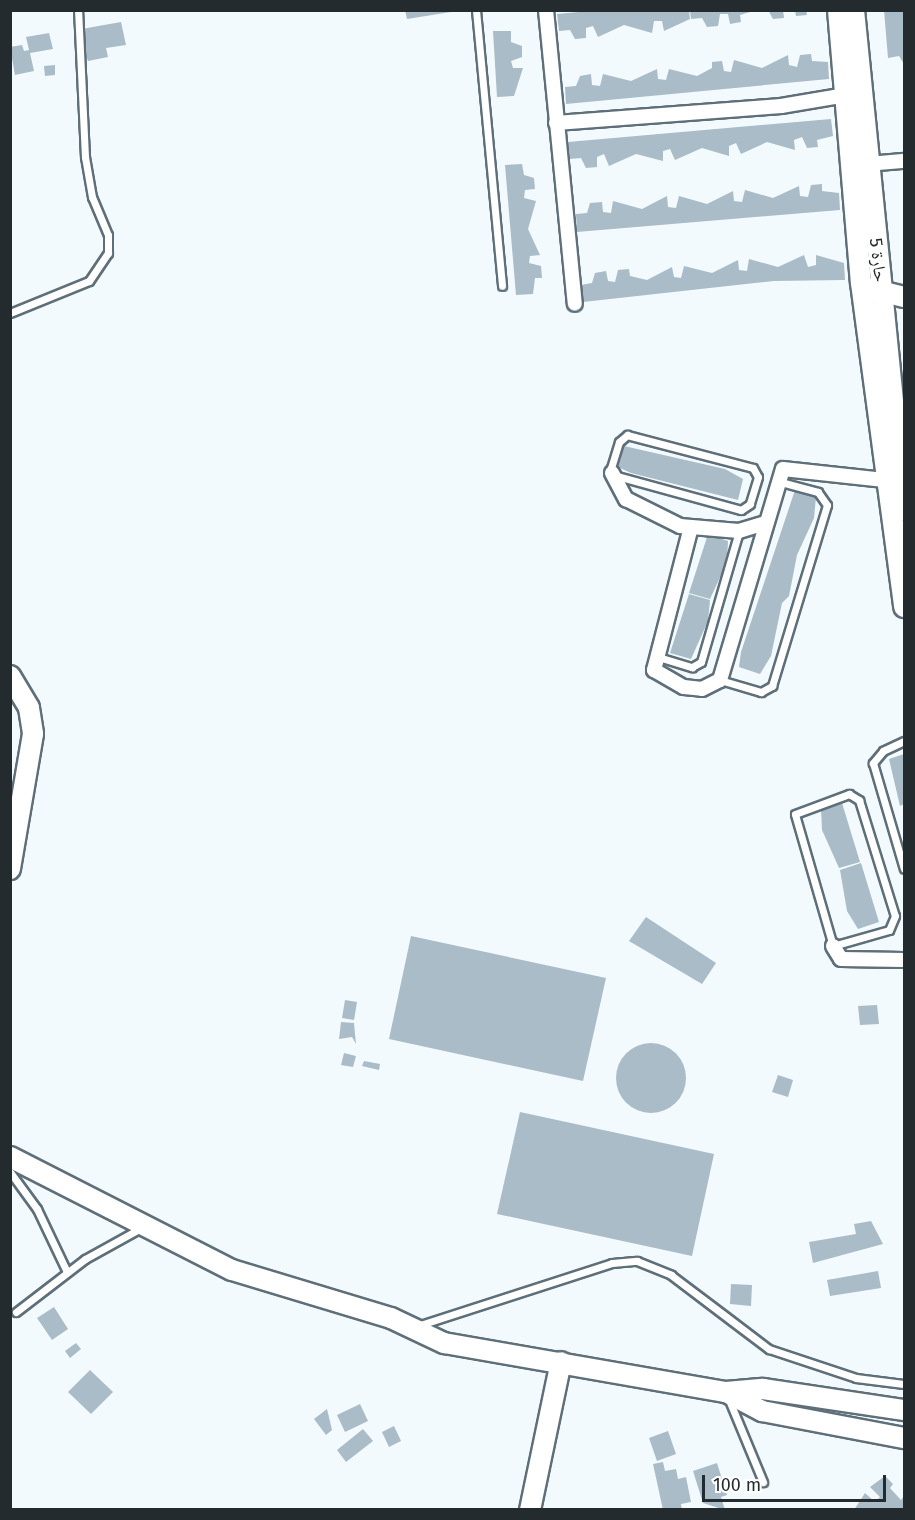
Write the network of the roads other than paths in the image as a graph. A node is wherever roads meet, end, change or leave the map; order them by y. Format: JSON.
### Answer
{"nodes":[{"id":1,"x":78,"y":10,"type":"edge"},
{"id":2,"x":476,"y":10,"type":"edge"},
{"id":3,"x":546,"y":10,"type":"edge"},
{"id":4,"x":838,"y":10,"type":"edge"},
{"id":5,"x":854,"y":10,"type":"edge"},
{"id":6,"x":846,"y":95,"type":"junction"},
{"id":7,"x":556,"y":123,"type":"junction"},
{"id":8,"x":904,"y":161,"type":"edge"},
{"id":9,"x":867,"y":164,"type":"junction"},
{"id":10,"x":502,"y":286,"type":"dead end"},
{"id":11,"x":873,"y":299,"type":"junction"},
{"id":12,"x":904,"y":299,"type":"edge"},
{"id":13,"x":575,"y":304,"type":"dead end"},
{"id":14,"x":10,"y":313,"type":"edge"},
{"id":15,"x":612,"y":473,"type":"junction"},
{"id":16,"x":884,"y":480,"type":"junction"},
{"id":17,"x":777,"y":481,"type":"junction"},
{"id":18,"x":900,"y":509,"type":"edge"},
{"id":19,"x":765,"y":523,"type":"junction"},
{"id":20,"x":691,"y":527,"type":"junction"},
{"id":21,"x":739,"y":531,"type":"junction"},
{"id":22,"x":904,"y":607,"type":"edge"},
{"id":23,"x":655,"y":656,"type":"junction"},
{"id":24,"x":10,"y":676,"type":"edge"},
{"id":25,"x":720,"y":680,"type":"junction"},
{"id":26,"x":904,"y":741,"type":"edge"},
{"id":27,"x":10,"y":869,"type":"edge"},
{"id":28,"x":904,"y":869,"type":"edge"},
{"id":29,"x":833,"y":946,"type":"junction"},
{"id":30,"x":904,"y":960,"type":"edge"},
{"id":31,"x":10,"y":1157,"type":"edge"},
{"id":32,"x":10,"y":1172,"type":"edge"},
{"id":33,"x":149,"y":1224,"type":"junction"},
{"id":34,"x":67,"y":1272,"type":"junction"},
{"id":35,"x":16,"y":1312,"type":"dead end"},
{"id":36,"x":415,"y":1327,"type":"junction"},
{"id":37,"x":561,"y":1362,"type":"junction"},
{"id":38,"x":904,"y":1384,"type":"edge"},
{"id":39,"x":726,"y":1392,"type":"junction"},
{"id":40,"x":898,"y":1409,"type":"edge"},
{"id":41,"x":896,"y":1436,"type":"edge"},
{"id":42,"x":763,"y":1482,"type":"dead end"},
{"id":43,"x":530,"y":1509,"type":"edge"}],
"edges":[{"from":1,"to":14,"type":"lane"},
{"from":2,"to":10,"type":"lane"},
{"from":3,"to":7,"type":"street"},
{"from":4,"to":6,"type":"main road","name":"حارة 5"},
{"from":5,"to":9,"type":"main road","name":"حارة 5"},
{"from":6,"to":7,"type":"street"},
{"from":6,"to":11,"type":"main road","name":"حارة 5"},
{"from":7,"to":13,"type":"street"},
{"from":8,"to":9,"type":"street"},
{"from":9,"to":11,"type":"main road","name":"حارة 5"},
{"from":11,"to":12,"type":"main road"},
{"from":11,"to":16,"type":"main road","name":"حارة 5"},
{"from":11,"to":18,"type":"main road","name":"حارة 5"},
{"from":15,"to":15,"type":"lane"},
{"from":15,"to":20,"type":"street"},
{"from":16,"to":17,"type":"street"},
{"from":16,"to":18,"type":"main road","name":"حارة 5"},
{"from":17,"to":19,"type":"street"},
{"from":17,"to":25,"type":"lane"},
{"from":18,"to":22,"type":"main road"},
{"from":19,"to":21,"type":"street"},
{"from":19,"to":25,"type":"street"},
{"from":20,"to":21,"type":"street"},
{"from":20,"to":23,"type":"street"},
{"from":21,"to":23,"type":"lane"},
{"from":23,"to":25,"type":"street"},
{"from":24,"to":27,"type":"main road"},
{"from":26,"to":28,"type":"lane"},
{"from":29,"to":29,"type":"lane"},
{"from":29,"to":30,"type":"street"},
{"from":31,"to":33,"type":"main road"},
{"from":32,"to":34,"type":"lane"},
{"from":33,"to":34,"type":"lane"},
{"from":33,"to":36,"type":"main road"},
{"from":34,"to":35,"type":"lane"},
{"from":36,"to":37,"type":"main road"},
{"from":36,"to":38,"type":"lane"},
{"from":37,"to":39,"type":"main road"},
{"from":37,"to":43,"type":"main road"},
{"from":39,"to":40,"type":"main road"},
{"from":39,"to":41,"type":"main road"},
{"from":39,"to":42,"type":"lane"},
{"from":40,"to":41,"type":"main road"}]}
